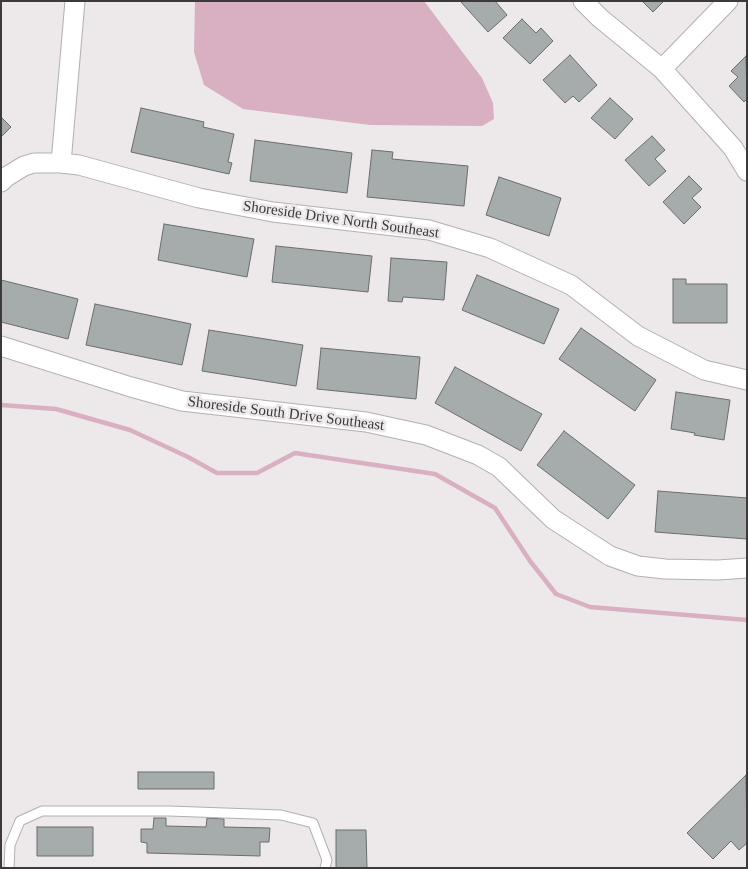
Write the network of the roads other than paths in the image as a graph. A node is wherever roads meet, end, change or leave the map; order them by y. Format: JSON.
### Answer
{"nodes":[{"id":1,"x":75,"y":1,"type":"edge"},
{"id":2,"x":583,"y":1,"type":"edge"},
{"id":3,"x":728,"y":1,"type":"edge"},
{"id":4,"x":662,"y":69,"type":"junction"},
{"id":5,"x":61,"y":162,"type":"junction"},
{"id":6,"x":747,"y":171,"type":"edge"},
{"id":7,"x":1,"y":182,"type":"edge"},
{"id":8,"x":1,"y":346,"type":"edge"},
{"id":9,"x":747,"y":380,"type":"edge"},
{"id":10,"x":747,"y":568,"type":"edge"},
{"id":11,"x":9,"y":868,"type":"edge"},
{"id":12,"x":325,"y":868,"type":"edge"}],
"edges":[{"from":1,"to":5,"type":"street"},
{"from":2,"to":4,"type":"street"},
{"from":3,"to":4,"type":"street"},
{"from":4,"to":6,"type":"street"},
{"from":5,"to":7,"type":"street","name":"Shoreside Drive North Southeast"},
{"from":5,"to":9,"type":"street","name":"Shoreside Drive North Southeast"},
{"from":8,"to":10,"type":"street","name":"Shoreside South Drive Southeast"},
{"from":11,"to":12,"type":"lane"}]}
